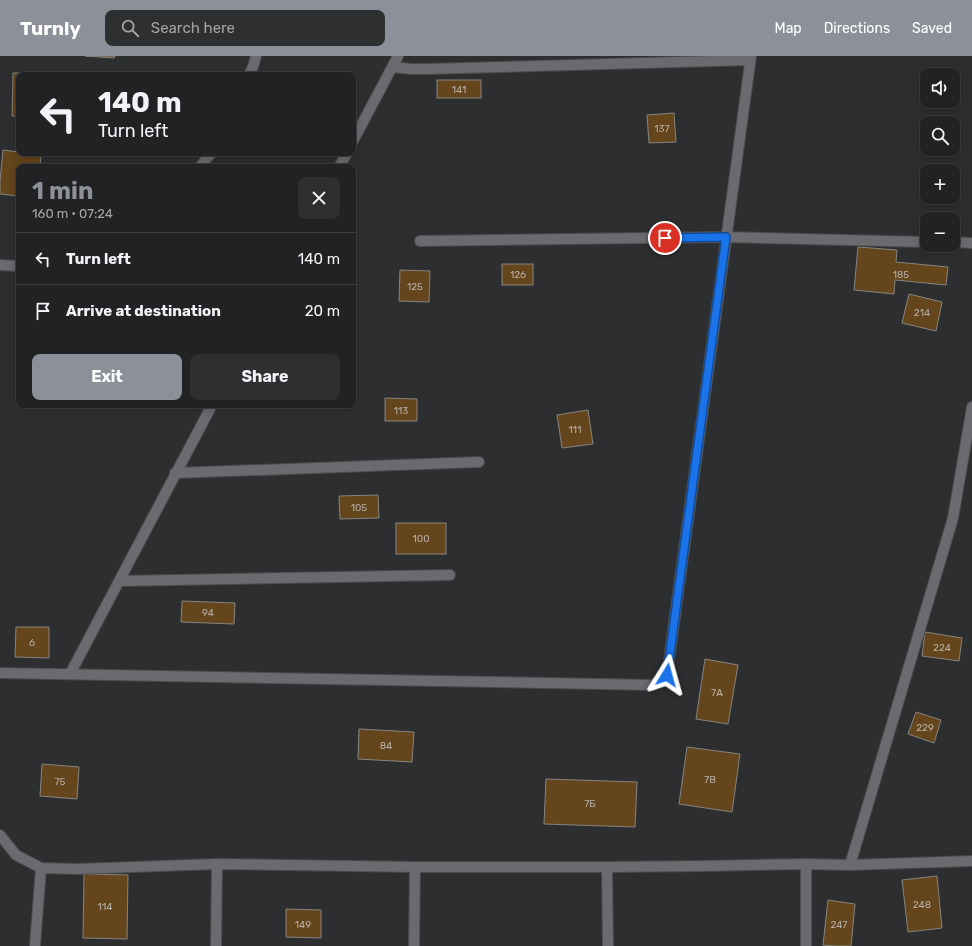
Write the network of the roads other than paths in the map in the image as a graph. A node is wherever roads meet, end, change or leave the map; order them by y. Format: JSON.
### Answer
{"nodes":[{"id":1,"x":256,"y":56,"type":"edge"},
{"id":2,"x":398,"y":56,"type":"edge"},
{"id":3,"x":750,"y":58,"type":"edge"},
{"id":4,"x":393,"y":66,"type":"junction"},
{"id":5,"x":250,"y":72,"type":"edge"},
{"id":6,"x":356,"y":135,"type":"edge"},
{"id":7,"x":209,"y":156,"type":"edge"},
{"id":8,"x":202,"y":164,"type":"edge"},
{"id":9,"x":726,"y":237,"type":"junction"},
{"id":10,"x":420,"y":241,"type":"dead end"},
{"id":11,"x":920,"y":242,"type":"edge"},
{"id":12,"x":960,"y":242,"type":"edge"},
{"id":13,"x":972,"y":243,"type":"edge"},
{"id":14,"x":0,"y":265,"type":"edge"},
{"id":15,"x":16,"y":266,"type":"edge"},
{"id":16,"x":210,"y":408,"type":"edge"},
{"id":17,"x":972,"y":408,"type":"edge"},
{"id":18,"x":479,"y":462,"type":"dead end"},
{"id":19,"x":175,"y":473,"type":"junction"},
{"id":20,"x":450,"y":575,"type":"dead end"},
{"id":21,"x":118,"y":581,"type":"junction"},
{"id":22,"x":0,"y":673,"type":"edge"},
{"id":23,"x":70,"y":674,"type":"junction"},
{"id":24,"x":0,"y":835,"type":"edge"},
{"id":25,"x":972,"y":861,"type":"edge"},
{"id":26,"x":217,"y":864,"type":"junction"},
{"id":27,"x":806,"y":864,"type":"junction"},
{"id":28,"x":850,"y":865,"type":"junction"},
{"id":29,"x":415,"y":867,"type":"junction"},
{"id":30,"x":607,"y":867,"type":"junction"},
{"id":31,"x":41,"y":868,"type":"junction"},
{"id":32,"x":35,"y":946,"type":"edge"},
{"id":33,"x":216,"y":946,"type":"edge"},
{"id":34,"x":414,"y":946,"type":"edge"},
{"id":35,"x":608,"y":946,"type":"edge"},
{"id":36,"x":806,"y":946,"type":"edge"}],
"edges":[{"from":1,"to":5,"type":"street"},
{"from":2,"to":4,"type":"street"},
{"from":3,"to":4,"type":"street"},
{"from":3,"to":9,"type":"street"},
{"from":4,"to":6,"type":"street"},
{"from":7,"to":8,"type":"street"},
{"from":9,"to":10,"type":"street"},
{"from":9,"to":11,"type":"street"},
{"from":9,"to":23,"type":"street"},
{"from":12,"to":13,"type":"street"},
{"from":14,"to":15,"type":"street"},
{"from":16,"to":19,"type":"street"},
{"from":17,"to":28,"type":"street"},
{"from":18,"to":19,"type":"street"},
{"from":19,"to":21,"type":"street"},
{"from":20,"to":21,"type":"street"},
{"from":21,"to":23,"type":"street"},
{"from":22,"to":23,"type":"street"},
{"from":24,"to":31,"type":"street"},
{"from":25,"to":28,"type":"street"},
{"from":26,"to":29,"type":"street"},
{"from":26,"to":31,"type":"street"},
{"from":26,"to":33,"type":"street"},
{"from":27,"to":28,"type":"street"},
{"from":27,"to":30,"type":"street"},
{"from":27,"to":36,"type":"street"},
{"from":29,"to":30,"type":"street"},
{"from":29,"to":34,"type":"street"},
{"from":30,"to":35,"type":"street"},
{"from":31,"to":32,"type":"street"}]}
